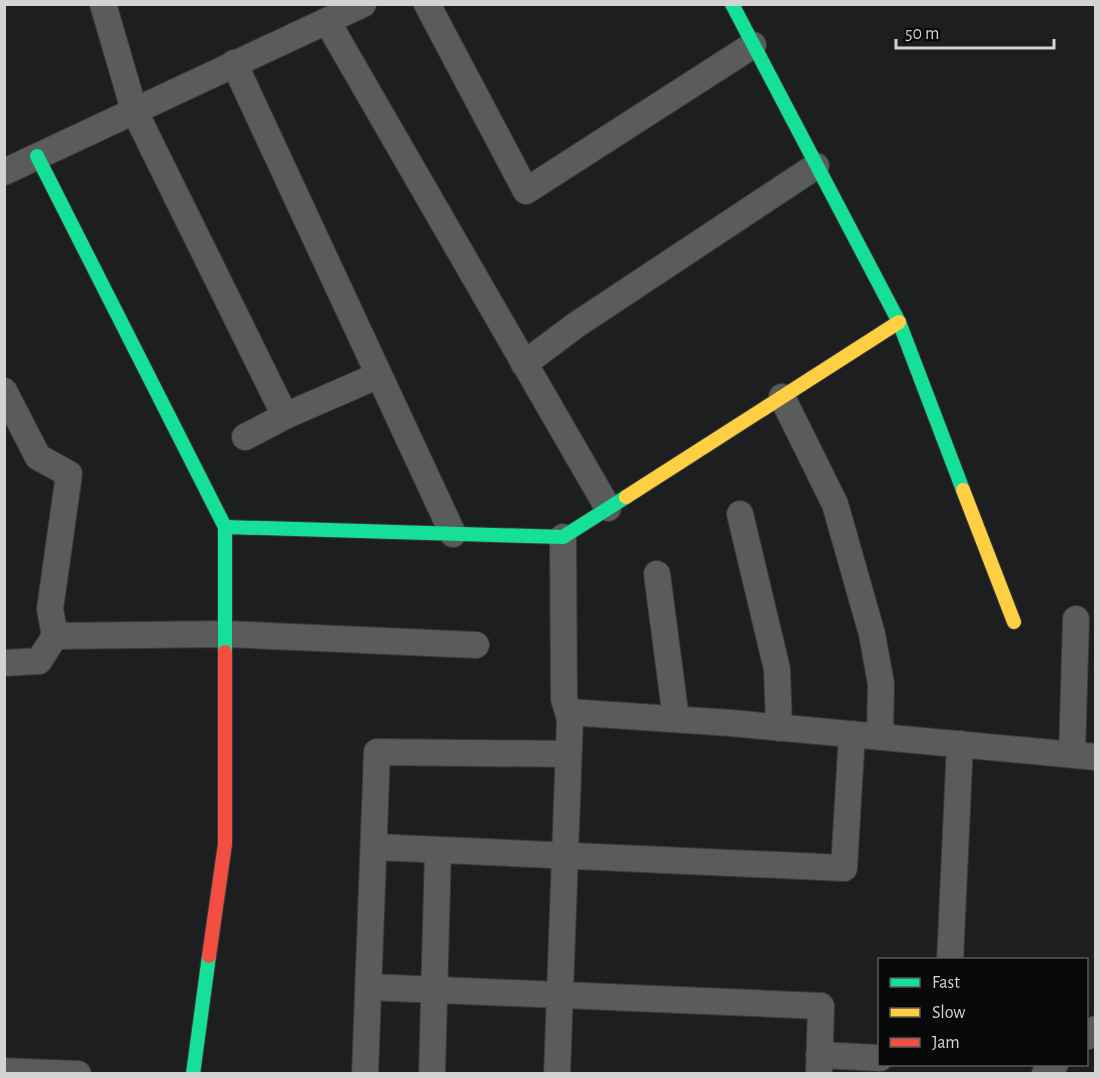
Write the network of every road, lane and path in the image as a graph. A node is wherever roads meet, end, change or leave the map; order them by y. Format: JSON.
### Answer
{"nodes":[{"id":1,"x":102,"y":4,"type":"edge"},
{"id":2,"x":363,"y":4,"type":"edge"},
{"id":3,"x":427,"y":4,"type":"edge"},
{"id":4,"x":732,"y":4,"type":"edge"},
{"id":5,"x":317,"y":18,"type":"edge"},
{"id":6,"x":753,"y":45,"type":"junction"},
{"id":7,"x":234,"y":63,"type":"junction"},
{"id":8,"x":134,"y":110,"type":"junction"},
{"id":9,"x":37,"y":156,"type":"junction"},
{"id":10,"x":816,"y":166,"type":"junction"},
{"id":11,"x":4,"y":172,"type":"edge"},
{"id":12,"x":899,"y":322,"type":"junction"},
{"id":13,"x":524,"y":364,"type":"junction"},
{"id":14,"x":379,"y":375,"type":"junction"},
{"id":15,"x":4,"y":391,"type":"edge"},
{"id":16,"x":782,"y":397,"type":"junction"},
{"id":17,"x":285,"y":416,"type":"junction"},
{"id":18,"x":245,"y":437,"type":"dead end"},
{"id":19,"x":608,"y":508,"type":"junction"},
{"id":20,"x":740,"y":514,"type":"dead end"},
{"id":21,"x":225,"y":527,"type":"junction"},
{"id":22,"x":453,"y":534,"type":"junction"},
{"id":23,"x":563,"y":537,"type":"junction"},
{"id":24,"x":657,"y":574,"type":"dead end"},
{"id":25,"x":1076,"y":619,"type":"dead end"},
{"id":26,"x":1014,"y":622,"type":"dead end"},
{"id":27,"x":225,"y":634,"type":"junction"},
{"id":28,"x":55,"y":636,"type":"junction"},
{"id":29,"x":476,"y":645,"type":"dead end"},
{"id":30,"x":4,"y":663,"type":"edge"},
{"id":31,"x":567,"y":712,"type":"junction"},
{"id":32,"x":676,"y":719,"type":"junction"},
{"id":33,"x":779,"y":728,"type":"junction"},
{"id":34,"x":852,"y":734,"type":"junction"},
{"id":35,"x":880,"y":737,"type":"junction"},
{"id":36,"x":960,"y":744,"type":"junction"},
{"id":37,"x":568,"y":754,"type":"junction"},
{"id":38,"x":1084,"y":756,"type":"edge"},
{"id":39,"x":375,"y":848,"type":"junction"},
{"id":40,"x":438,"y":850,"type":"junction"},
{"id":41,"x":565,"y":855,"type":"junction"},
{"id":42,"x":950,"y":958,"type":"edge"},
{"id":43,"x":369,"y":987,"type":"junction"},
{"id":44,"x":435,"y":989,"type":"junction"},
{"id":45,"x":560,"y":993,"type":"junction"},
{"id":46,"x":878,"y":1058,"type":"edge"},
{"id":47,"x":819,"y":1064,"type":"edge"},
{"id":48,"x":4,"y":1071,"type":"edge"},
{"id":49,"x":78,"y":1074,"type":"edge"},
{"id":50,"x":193,"y":1074,"type":"edge"},
{"id":51,"x":365,"y":1074,"type":"edge"},
{"id":52,"x":432,"y":1074,"type":"edge"},
{"id":53,"x":557,"y":1074,"type":"edge"}],
"edges":[{"from":1,"to":8,"type":"street"},
{"from":2,"to":5,"type":"street"},
{"from":3,"to":6,"type":"street"},
{"from":4,"to":6,"type":"street"},
{"from":5,"to":7,"type":"street"},
{"from":5,"to":13,"type":"street"},
{"from":6,"to":10,"type":"street"},
{"from":7,"to":8,"type":"street"},
{"from":7,"to":14,"type":"street"},
{"from":8,"to":9,"type":"street"},
{"from":8,"to":17,"type":"street"},
{"from":9,"to":11,"type":"street"},
{"from":9,"to":21,"type":"street"},
{"from":10,"to":12,"type":"street"},
{"from":10,"to":13,"type":"street"},
{"from":12,"to":16,"type":"street"},
{"from":12,"to":26,"type":"street"},
{"from":13,"to":19,"type":"street"},
{"from":14,"to":17,"type":"street"},
{"from":14,"to":22,"type":"street"},
{"from":15,"to":28,"type":"street"},
{"from":16,"to":19,"type":"street"},
{"from":16,"to":35,"type":"street"},
{"from":17,"to":18,"type":"street"},
{"from":19,"to":23,"type":"street"},
{"from":20,"to":33,"type":"street"},
{"from":21,"to":22,"type":"street"},
{"from":21,"to":27,"type":"street"},
{"from":22,"to":23,"type":"street"},
{"from":23,"to":31,"type":"street"},
{"from":24,"to":32,"type":"street"},
{"from":25,"to":38,"type":"street"},
{"from":27,"to":28,"type":"street"},
{"from":27,"to":29,"type":"street"},
{"from":27,"to":50,"type":"street"},
{"from":28,"to":30,"type":"street"},
{"from":31,"to":32,"type":"street"},
{"from":31,"to":37,"type":"street"},
{"from":32,"to":33,"type":"street"},
{"from":33,"to":34,"type":"street"},
{"from":34,"to":35,"type":"street"},
{"from":34,"to":41,"type":"street"},
{"from":35,"to":36,"type":"street"},
{"from":36,"to":38,"type":"street"},
{"from":36,"to":42,"type":"street"},
{"from":37,"to":39,"type":"street"},
{"from":37,"to":41,"type":"street"},
{"from":39,"to":40,"type":"street"},
{"from":39,"to":43,"type":"street"},
{"from":40,"to":41,"type":"street"},
{"from":40,"to":44,"type":"street"},
{"from":41,"to":45,"type":"street"},
{"from":43,"to":44,"type":"street"},
{"from":43,"to":51,"type":"street"},
{"from":44,"to":45,"type":"street"},
{"from":44,"to":52,"type":"street"},
{"from":45,"to":47,"type":"street"},
{"from":45,"to":53,"type":"street"},
{"from":46,"to":47,"type":"street"},
{"from":48,"to":49,"type":"street"}]}
